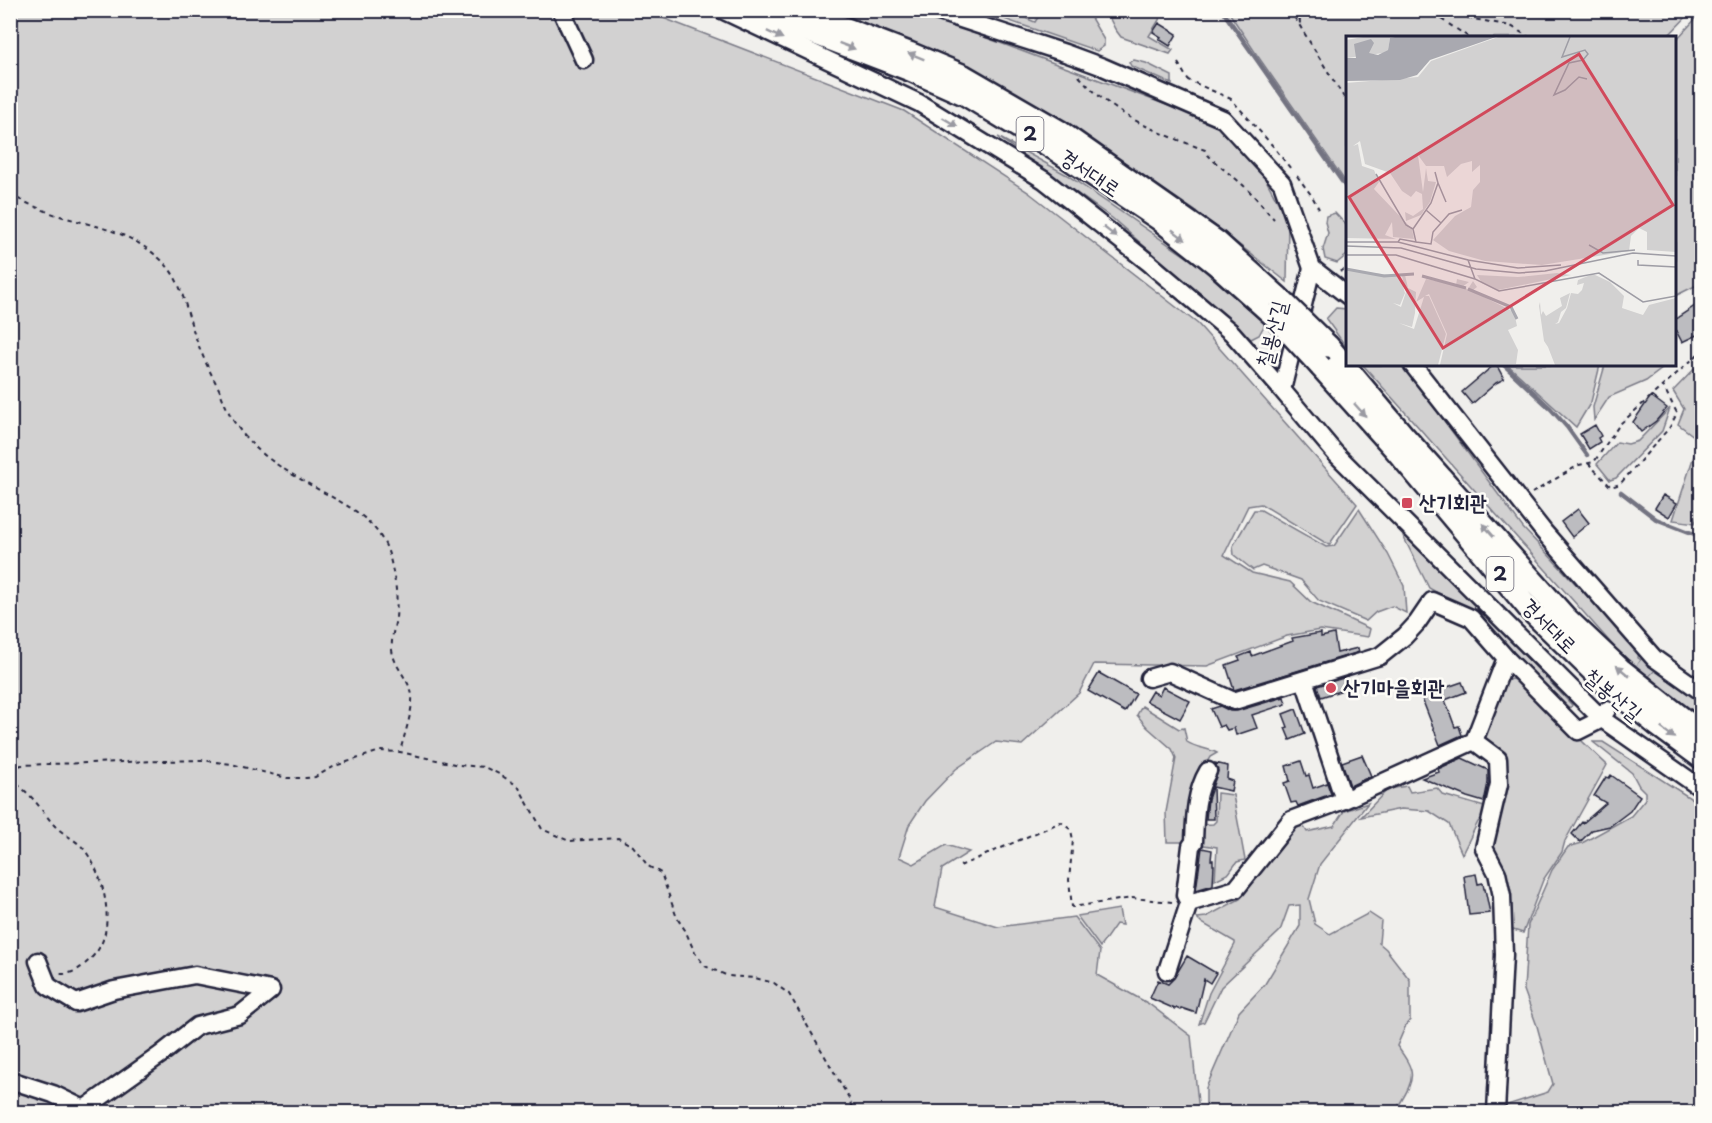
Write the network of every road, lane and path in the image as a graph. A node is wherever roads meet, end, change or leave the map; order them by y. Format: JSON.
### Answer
{"nodes":[{"id":1,"x":561,"y":10,"type":"edge"},
{"id":2,"x":722,"y":10,"type":"edge"},
{"id":3,"x":753,"y":10,"type":"edge"},
{"id":4,"x":797,"y":10,"type":"edge"},
{"id":5,"x":933,"y":10,"type":"edge"},
{"id":6,"x":1290,"y":10,"type":"edge"},
{"id":7,"x":1299,"y":10,"type":"edge"},
{"id":8,"x":1363,"y":10,"type":"edge"},
{"id":9,"x":1432,"y":13,"type":"junction"},
{"id":10,"x":1300,"y":27,"type":"junction"},
{"id":11,"x":1467,"y":36,"type":"edge"},
{"id":12,"x":1527,"y":36,"type":"edge"},
{"id":13,"x":584,"y":60,"type":"dead end"},
{"id":14,"x":1079,"y":76,"type":"dead end"},
{"id":15,"x":1346,"y":102,"type":"edge"},
{"id":16,"x":10,"y":195,"type":"edge"},
{"id":17,"x":1274,"y":219,"type":"dead end"},
{"id":18,"x":1312,"y":268,"type":"junction"},
{"id":19,"x":1346,"y":295,"type":"edge"},
{"id":20,"x":1276,"y":306,"type":"junction"},
{"id":21,"x":1701,"y":350,"type":"edge"},
{"id":22,"x":1414,"y":366,"type":"edge"},
{"id":23,"x":1664,"y":386,"type":"junction"},
{"id":24,"x":1282,"y":390,"type":"junction"},
{"id":25,"x":1587,"y":463,"type":"junction"},
{"id":26,"x":1519,"y":500,"type":"junction"},
{"id":27,"x":1506,"y":658,"type":"junction"},
{"id":28,"x":1149,"y":678,"type":"dead end"},
{"id":29,"x":1304,"y":680,"type":"junction"},
{"id":30,"x":1701,"y":692,"type":"edge"},
{"id":31,"x":1604,"y":714,"type":"junction"},
{"id":32,"x":1701,"y":734,"type":"edge"},
{"id":33,"x":1474,"y":741,"type":"junction"},
{"id":34,"x":400,"y":752,"type":"junction"},
{"id":35,"x":1701,"y":758,"type":"edge"},
{"id":36,"x":10,"y":768,"type":"edge"},
{"id":37,"x":1208,"y":771,"type":"dead end"},
{"id":38,"x":10,"y":778,"type":"edge"},
{"id":39,"x":1701,"y":789,"type":"edge"},
{"id":40,"x":1344,"y":800,"type":"junction"},
{"id":41,"x":960,"y":867,"type":"dead end"},
{"id":42,"x":1190,"y":903,"type":"junction"},
{"id":43,"x":38,"y":961,"type":"joint"},
{"id":44,"x":1167,"y":971,"type":"dead end"},
{"id":45,"x":10,"y":1080,"type":"edge"},
{"id":46,"x":852,"y":1113,"type":"edge"},
{"id":47,"x":1496,"y":1113,"type":"edge"}],
"edges":[{"from":1,"to":13,"type":"street"},
{"from":2,"to":24,"type":"street","one_way":true},
{"from":3,"to":20,"type":"main road","name":"경서대로","number":"2","one_way":true},
{"from":20,"to":4,"type":"main road","name":"경서대로","number":"2","one_way":true},
{"from":5,"to":18,"type":"street"},
{"from":6,"to":10,"type":"path"},
{"from":7,"to":10,"type":"path"},
{"from":8,"to":9,"type":"path"},
{"from":9,"to":11,"type":"path"},
{"from":9,"to":12,"type":"path"},
{"from":10,"to":15,"type":"path"},
{"from":14,"to":17,"type":"path"},
{"from":16,"to":34,"type":"path"},
{"from":18,"to":19,"type":"street"},
{"from":18,"to":24,"type":"street","name":"칠봉산길"},
{"from":32,"to":20,"type":"main road","name":"경서대로","number":"2","one_way":true,"bridge":true},
{"from":20,"to":35,"type":"main road","name":"경서대로","number":"2","one_way":true,"bridge":true},
{"from":21,"to":23,"type":"path"},
{"from":22,"to":26,"type":"street"},
{"from":23,"to":25,"type":"path"},
{"from":23,"to":25,"type":"path"},
{"from":24,"to":31,"type":"street","name":"칠봉산길"},
{"from":25,"to":26,"type":"path"},
{"from":26,"to":30,"type":"street"},
{"from":27,"to":29,"type":"street"},
{"from":27,"to":31,"type":"street"},
{"from":27,"to":33,"type":"street"},
{"from":28,"to":29,"type":"street"},
{"from":29,"to":40,"type":"street"},
{"from":31,"to":39,"type":"street","name":"칠봉산길"},
{"from":33,"to":40,"type":"street"},
{"from":33,"to":47,"type":"street"},
{"from":34,"to":36,"type":"path"},
{"from":34,"to":46,"type":"path"},
{"from":37,"to":42,"type":"street"},
{"from":38,"to":43,"type":"path"},
{"from":40,"to":42,"type":"street"},
{"from":41,"to":42,"type":"path"},
{"from":42,"to":44,"type":"street"},
{"from":43,"to":45,"type":"street"}]}
